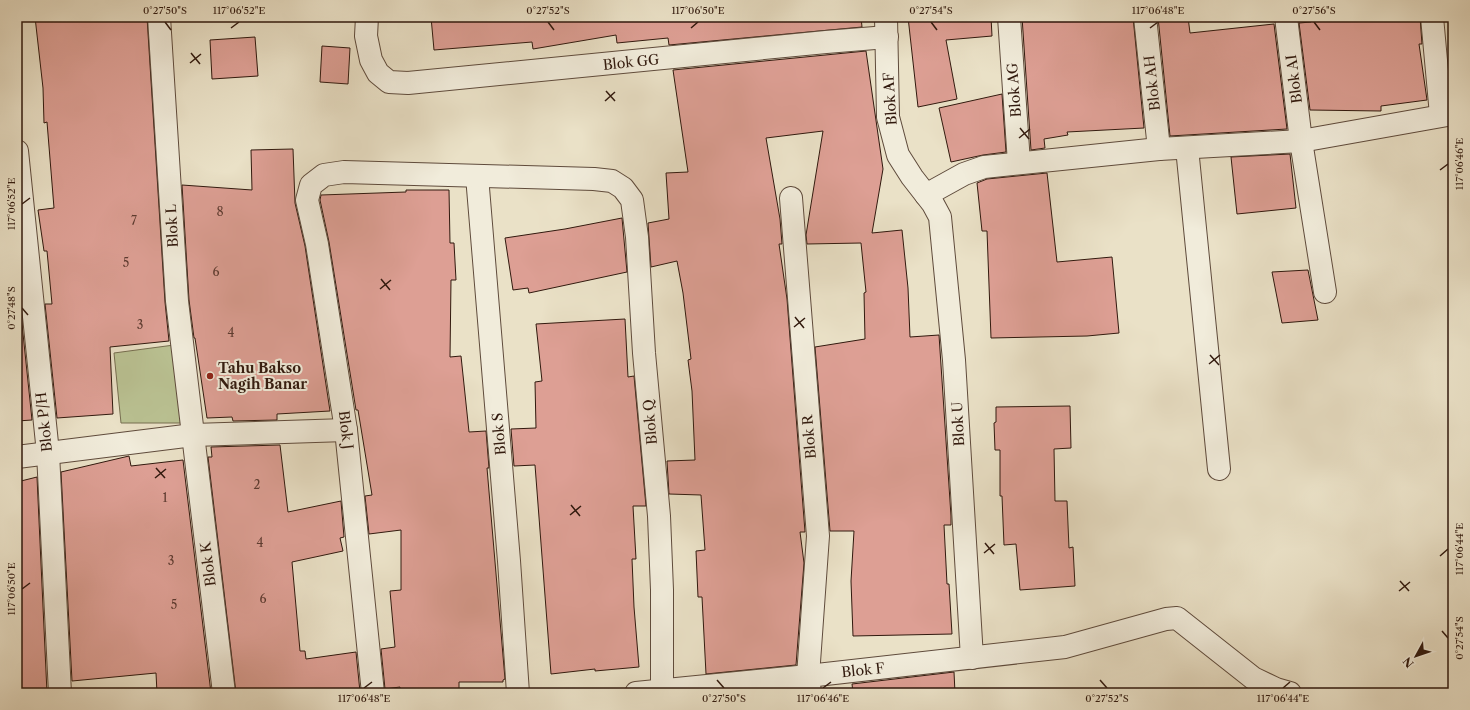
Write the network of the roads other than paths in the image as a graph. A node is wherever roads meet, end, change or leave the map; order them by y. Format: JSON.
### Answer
{"nodes":[{"id":1,"x":159,"y":17,"type":"edge"},
{"id":2,"x":367,"y":17,"type":"edge"},
{"id":3,"x":1009,"y":17,"type":"edge"},
{"id":4,"x":1145,"y":17,"type":"edge"},
{"id":5,"x":1286,"y":17,"type":"edge"},
{"id":6,"x":1432,"y":17,"type":"edge"},
{"id":7,"x":886,"y":27,"type":"edge"},
{"id":8,"x":1447,"y":115,"type":"edge"},
{"id":9,"x":1301,"y":141,"type":"junction"},
{"id":10,"x":1187,"y":148,"type":"junction"},
{"id":11,"x":1159,"y":149,"type":"junction"},
{"id":12,"x":17,"y":151,"type":"edge"},
{"id":13,"x":1019,"y":163,"type":"junction"},
{"id":14,"x":324,"y":176,"type":"joint"},
{"id":15,"x":477,"y":176,"type":"junction"},
{"id":16,"x":926,"y":195,"type":"junction"},
{"id":17,"x":791,"y":198,"type":"dead end"},
{"id":18,"x":1325,"y":292,"type":"dead end"},
{"id":19,"x":346,"y":430,"type":"junction"},
{"id":20,"x":193,"y":435,"type":"junction"},
{"id":21,"x":48,"y":453,"type":"junction"},
{"id":22,"x":17,"y":457,"type":"edge"},
{"id":23,"x":1219,"y":469,"type":"dead end"},
{"id":24,"x":972,"y":658,"type":"junction"},
{"id":25,"x":809,"y":684,"type":"edge"},
{"id":26,"x":662,"y":690,"type":"junction"},
{"id":27,"x":60,"y":693,"type":"edge"},
{"id":28,"x":224,"y":693,"type":"edge"},
{"id":29,"x":372,"y":693,"type":"edge"},
{"id":30,"x":518,"y":693,"type":"edge"},
{"id":31,"x":636,"y":693,"type":"edge"},
{"id":32,"x":1290,"y":693,"type":"edge"}],
"edges":[{"from":1,"to":20,"type":"street","name":"Blok L"},
{"from":2,"to":7,"type":"street","name":"Blok GG"},
{"from":3,"to":13,"type":"street","name":"Blok AG"},
{"from":4,"to":11,"type":"street","name":"Blok AH"},
{"from":5,"to":9,"type":"street","name":"Blok AI"},
{"from":6,"to":8,"type":"street"},
{"from":7,"to":16,"type":"street","name":"Blok AF"},
{"from":8,"to":9,"type":"street"},
{"from":9,"to":10,"type":"street"},
{"from":9,"to":18,"type":"street","name":"Blok AI"},
{"from":10,"to":11,"type":"street"},
{"from":10,"to":23,"type":"street"},
{"from":11,"to":13,"type":"street"},
{"from":12,"to":21,"type":"street","name":"Blok P/H"},
{"from":13,"to":16,"type":"street"},
{"from":14,"to":15,"type":"street","name":"Blok Q"},
{"from":14,"to":19,"type":"street","name":"Blok J"},
{"from":15,"to":26,"type":"street","name":"Blok Q"},
{"from":15,"to":30,"type":"street","name":"Blok S"},
{"from":16,"to":24,"type":"street","name":"Blok U"},
{"from":17,"to":25,"type":"street","name":"Blok R"},
{"from":19,"to":20,"type":"street"},
{"from":19,"to":29,"type":"street","name":"Blok J"},
{"from":20,"to":21,"type":"street"},
{"from":20,"to":28,"type":"street","name":"Blok K"},
{"from":21,"to":22,"type":"street"},
{"from":21,"to":27,"type":"street","name":"Blok P/H"},
{"from":24,"to":25,"type":"street","name":"Blok F"},
{"from":24,"to":32,"type":"street","name":"Blok F"},
{"from":25,"to":26,"type":"street","name":"Blok F"},
{"from":26,"to":31,"type":"street","name":"Blok F"}]}
